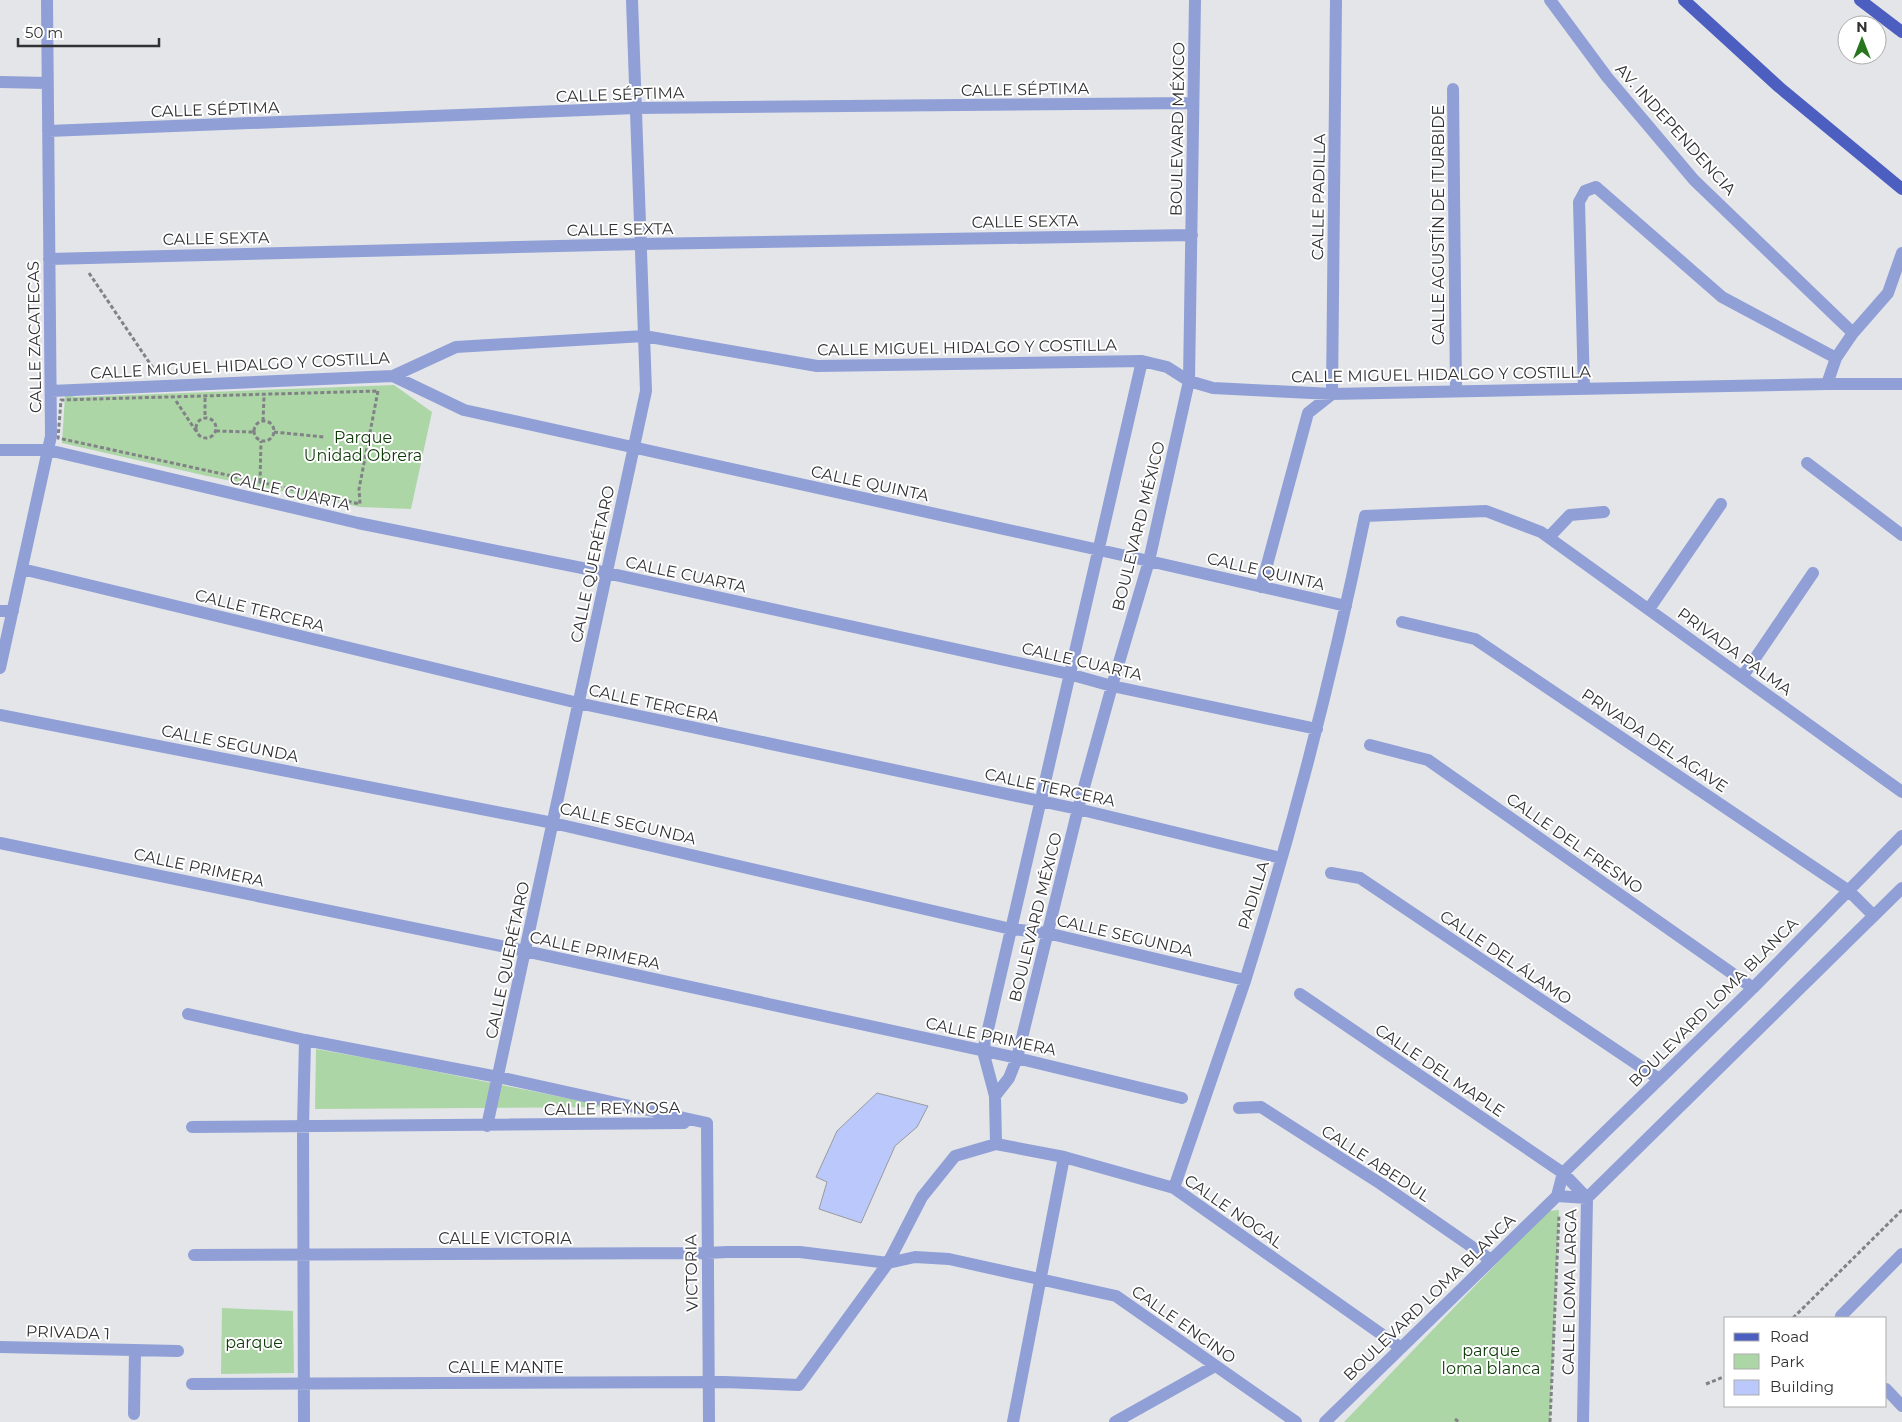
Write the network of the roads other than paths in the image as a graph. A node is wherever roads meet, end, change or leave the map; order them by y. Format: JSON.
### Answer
{"nodes":[{"id":1,"x":47,"y":0,"type":"edge"},
{"id":2,"x":632,"y":0,"type":"edge"},
{"id":3,"x":1195,"y":0,"type":"edge"},
{"id":4,"x":1336,"y":0,"type":"edge"},
{"id":5,"x":1550,"y":0,"type":"edge"},
{"id":6,"x":1684,"y":0,"type":"edge"},
{"id":7,"x":1860,"y":0,"type":"edge"},
{"id":8,"x":1902,"y":32,"type":"edge"},
{"id":9,"x":0,"y":82,"type":"edge"},
{"id":10,"x":48,"y":83,"type":"junction"},
{"id":11,"x":1454,"y":89,"type":"dead end"},
{"id":12,"x":1193,"y":103,"type":"junction"},
{"id":13,"x":636,"y":108,"type":"junction"},
{"id":14,"x":48,"y":131,"type":"junction"},
{"id":15,"x":1900,"y":184,"type":"edge"},
{"id":16,"x":1192,"y":234,"type":"junction"},
{"id":17,"x":641,"y":244,"type":"junction"},
{"id":18,"x":1902,"y":253,"type":"edge"},
{"id":19,"x":50,"y":259,"type":"junction"},
{"id":20,"x":1853,"y":333,"type":"junction"},
{"id":21,"x":644,"y":336,"type":"junction"},
{"id":22,"x":1836,"y":358,"type":"junction"},
{"id":23,"x":1142,"y":361,"type":"junction"},
{"id":24,"x":393,"y":376,"type":"junction"},
{"id":25,"x":1189,"y":381,"type":"junction"},
{"id":26,"x":1827,"y":384,"type":"junction"},
{"id":27,"x":1902,"y":384,"type":"edge"},
{"id":28,"x":1584,"y":389,"type":"junction"},
{"id":29,"x":51,"y":391,"type":"junction"},
{"id":30,"x":1456,"y":391,"type":"junction"},
{"id":31,"x":1332,"y":394,"type":"junction"},
{"id":32,"x":633,"y":447,"type":"junction"},
{"id":33,"x":0,"y":450,"type":"edge"},
{"id":34,"x":48,"y":450,"type":"junction"},
{"id":35,"x":1807,"y":463,"type":"dead end"},
{"id":36,"x":1721,"y":504,"type":"dead end"},
{"id":37,"x":1604,"y":512,"type":"dead end"},
{"id":38,"x":1902,"y":535,"type":"edge"},
{"id":39,"x":1549,"y":538,"type":"junction"},
{"id":40,"x":1097,"y":550,"type":"junction"},
{"id":41,"x":1148,"y":560,"type":"junction"},
{"id":42,"x":22,"y":569,"type":"junction"},
{"id":43,"x":607,"y":573,"type":"junction"},
{"id":44,"x":1813,"y":573,"type":"dead end"},
{"id":45,"x":1262,"y":587,"type":"junction"},
{"id":46,"x":1346,"y":606,"type":"junction"},
{"id":47,"x":1649,"y":610,"type":"junction"},
{"id":48,"x":6,"y":611,"type":"edge"},
{"id":49,"x":1402,"y":622,"type":"dead end"},
{"id":50,"x":0,"y":668,"type":"edge"},
{"id":51,"x":1069,"y":674,"type":"junction"},
{"id":52,"x":1743,"y":676,"type":"junction"},
{"id":53,"x":1112,"y":686,"type":"junction"},
{"id":54,"x":578,"y":703,"type":"junction"},
{"id":55,"x":0,"y":715,"type":"edge"},
{"id":56,"x":1317,"y":729,"type":"junction"},
{"id":57,"x":1370,"y":745,"type":"dead end"},
{"id":58,"x":1902,"y":792,"type":"edge"},
{"id":59,"x":1040,"y":801,"type":"junction"},
{"id":60,"x":1078,"y":809,"type":"junction"},
{"id":61,"x":553,"y":823,"type":"junction"},
{"id":62,"x":1902,"y":836,"type":"edge"},
{"id":63,"x":0,"y":843,"type":"edge"},
{"id":64,"x":1282,"y":858,"type":"junction"},
{"id":65,"x":1331,"y":873,"type":"dead end"},
{"id":66,"x":1902,"y":888,"type":"edge"},
{"id":67,"x":1849,"y":891,"type":"junction"},
{"id":68,"x":1874,"y":916,"type":"junction"},
{"id":69,"x":1011,"y":929,"type":"junction"},
{"id":70,"x":1048,"y":933,"type":"junction"},
{"id":71,"x":525,"y":951,"type":"junction"},
{"id":72,"x":1245,"y":980,"type":"junction"},
{"id":73,"x":1753,"y":988,"type":"junction"},
{"id":74,"x":1300,"y":994,"type":"dead end"},
{"id":75,"x":188,"y":1014,"type":"dead end"},
{"id":76,"x":305,"y":1040,"type":"junction"},
{"id":77,"x":983,"y":1051,"type":"junction"},
{"id":78,"x":1017,"y":1058,"type":"junction"},
{"id":79,"x":498,"y":1077,"type":"junction"},
{"id":80,"x":1659,"y":1078,"type":"junction"},
{"id":81,"x":994,"y":1096,"type":"junction"},
{"id":82,"x":1182,"y":1098,"type":"dead end"},
{"id":83,"x":1239,"y":1108,"type":"dead end"},
{"id":84,"x":707,"y":1123,"type":"junction"},
{"id":85,"x":487,"y":1126,"type":"junction"},
{"id":86,"x":192,"y":1127,"type":"dead end"},
{"id":87,"x":303,"y":1127,"type":"junction"},
{"id":88,"x":996,"y":1144,"type":"junction"},
{"id":89,"x":1064,"y":1157,"type":"junction"},
{"id":90,"x":1563,"y":1173,"type":"junction"},
{"id":91,"x":1174,"y":1188,"type":"junction"},
{"id":92,"x":1556,"y":1196,"type":"junction"},
{"id":93,"x":1587,"y":1198,"type":"junction"},
{"id":94,"x":707,"y":1253,"type":"junction"},
{"id":95,"x":1902,"y":1254,"type":"edge"},
{"id":96,"x":194,"y":1255,"type":"dead end"},
{"id":97,"x":303,"y":1255,"type":"junction"},
{"id":98,"x":1491,"y":1260,"type":"junction"},
{"id":99,"x":888,"y":1263,"type":"junction"},
{"id":100,"x":1040,"y":1280,"type":"junction"},
{"id":101,"x":1841,"y":1317,"type":"edge"},
{"id":102,"x":0,"y":1347,"type":"edge"},
{"id":103,"x":1400,"y":1348,"type":"junction"},
{"id":104,"x":135,"y":1350,"type":"junction"},
{"id":105,"x":178,"y":1351,"type":"dead end"},
{"id":106,"x":1215,"y":1366,"type":"junction"},
{"id":107,"x":709,"y":1383,"type":"junction"},
{"id":108,"x":192,"y":1384,"type":"dead end"},
{"id":109,"x":304,"y":1384,"type":"junction"},
{"id":110,"x":1887,"y":1390,"type":"edge"},
{"id":111,"x":1902,"y":1406,"type":"edge"},
{"id":112,"x":134,"y":1414,"type":"dead end"},
{"id":113,"x":304,"y":1422,"type":"edge"},
{"id":114,"x":709,"y":1422,"type":"edge"},
{"id":115,"x":1013,"y":1422,"type":"edge"},
{"id":116,"x":1115,"y":1422,"type":"edge"},
{"id":117,"x":1296,"y":1422,"type":"edge"},
{"id":118,"x":1325,"y":1422,"type":"edge"},
{"id":119,"x":1583,"y":1422,"type":"edge"}],
"edges":[{"from":1,"to":10,"type":"street","name":"CALLE ZACATECAS"},
{"from":2,"to":13,"type":"street","name":"CALLE QUERÉTARO"},
{"from":3,"to":12,"type":"street","name":"BOULEVARD MÉXICO"},
{"from":4,"to":31,"type":"street","name":"CALLE PADILLA"},
{"from":5,"to":20,"type":"street","name":"AV. INDEPENDENCIA"},
{"from":6,"to":15,"type":"main road"},
{"from":7,"to":8,"type":"main road"},
{"from":9,"to":10,"type":"street"},
{"from":10,"to":14,"type":"street","name":"CALLE ZACATECAS"},
{"from":11,"to":30,"type":"street","name":"CALLE AGUSTÍN DE ITURBIDE"},
{"from":12,"to":13,"type":"street","name":"CALLE SÉPTIMA"},
{"from":12,"to":16,"type":"street","name":"BOULEVARD MÉXICO"},
{"from":13,"to":14,"type":"street","name":"CALLE SÉPTIMA"},
{"from":13,"to":17,"type":"street","name":"CALLE QUERÉTARO"},
{"from":14,"to":19,"type":"street","name":"CALLE ZACATECAS"},
{"from":16,"to":17,"type":"street","name":"CALLE SEXTA"},
{"from":16,"to":25,"type":"street","name":"BOULEVARD MÉXICO"},
{"from":17,"to":19,"type":"street","name":"CALLE SEXTA"},
{"from":17,"to":21,"type":"street","name":"CALLE QUERÉTARO"},
{"from":18,"to":20,"type":"street"},
{"from":19,"to":29,"type":"street","name":"CALLE ZACATECAS"},
{"from":20,"to":22,"type":"street"},
{"from":21,"to":23,"type":"street","name":"CALLE MIGUEL HIDALGO Y COSTILLA"},
{"from":21,"to":24,"type":"street","name":"CALLE MIGUEL HIDALGO Y COSTILLA"},
{"from":21,"to":32,"type":"street","name":"CALLE QUERÉTARO"},
{"from":22,"to":26,"type":"street"},
{"from":22,"to":28,"type":"street"},
{"from":23,"to":25,"type":"street","name":"CALLE MIGUEL HIDALGO Y COSTILLA"},
{"from":23,"to":40,"type":"street","name":"BOULEVARD MÉXICO"},
{"from":24,"to":29,"type":"street","name":"CALLE MIGUEL HIDALGO Y COSTILLA"},
{"from":24,"to":32,"type":"street","name":"CALLE QUINTA"},
{"from":25,"to":31,"type":"street","name":"CALLE MIGUEL HIDALGO Y COSTILLA"},
{"from":25,"to":41,"type":"street","name":"BOULEVARD MÉXICO"},
{"from":26,"to":27,"type":"street","name":"CALLE MIGUEL HIDALGO Y COSTILLA"},
{"from":26,"to":28,"type":"street","name":"CALLE MIGUEL HIDALGO Y COSTILLA"},
{"from":28,"to":30,"type":"street","name":"CALLE MIGUEL HIDALGO Y COSTILLA"},
{"from":29,"to":34,"type":"street","name":"CALLE ZACATECAS"},
{"from":30,"to":31,"type":"street","name":"CALLE MIGUEL HIDALGO Y COSTILLA"},
{"from":31,"to":45,"type":"street"},
{"from":32,"to":40,"type":"street","name":"CALLE QUINTA"},
{"from":32,"to":43,"type":"street","name":"CALLE QUERÉTARO"},
{"from":33,"to":34,"type":"street","name":"CALLE CUARTA"},
{"from":34,"to":42,"type":"street","name":"CALLE ZACATECAS"},
{"from":34,"to":43,"type":"street","name":"CALLE CUARTA"},
{"from":35,"to":38,"type":"street"},
{"from":36,"to":47,"type":"street"},
{"from":37,"to":39,"type":"street"},
{"from":39,"to":46,"type":"street","name":"PRIVADA PALMA"},
{"from":39,"to":47,"type":"street","name":"PRIVADA PALMA"},
{"from":40,"to":41,"type":"street","name":"CALLE QUINTA"},
{"from":40,"to":51,"type":"street","name":"BOULEVARD MÉXICO"},
{"from":41,"to":45,"type":"street","name":"CALLE QUINTA"},
{"from":41,"to":53,"type":"street","name":"BOULEVARD MÉXICO"},
{"from":42,"to":48,"type":"street","name":"CALLE ZACATECAS"},
{"from":42,"to":54,"type":"street","name":"CALLE TERCERA"},
{"from":43,"to":51,"type":"street","name":"CALLE CUARTA"},
{"from":43,"to":54,"type":"street","name":"CALLE QUERÉTARO"},
{"from":44,"to":52,"type":"street"},
{"from":45,"to":46,"type":"street","name":"CALLE QUINTA"},
{"from":46,"to":56,"type":"street","name":"PADILLA"},
{"from":47,"to":52,"type":"street","name":"PRIVADA PALMA"},
{"from":48,"to":50,"type":"street","name":"CALLE ZACATECAS"},
{"from":49,"to":67,"type":"street","name":"PRIVADA DEL AGAVE"},
{"from":51,"to":53,"type":"street","name":"CALLE CUARTA"},
{"from":51,"to":59,"type":"street","name":"BOULEVARD MÉXICO"},
{"from":52,"to":58,"type":"street","name":"PRIVADA PALMA"},
{"from":53,"to":56,"type":"street","name":"CALLE CUARTA"},
{"from":53,"to":60,"type":"street","name":"BOULEVARD MÉXICO"},
{"from":54,"to":59,"type":"street","name":"CALLE TERCERA"},
{"from":54,"to":61,"type":"street","name":"CALLE QUERÉTARO"},
{"from":55,"to":61,"type":"street","name":"CALLE SEGUNDA"},
{"from":56,"to":64,"type":"street","name":"PADILLA"},
{"from":57,"to":73,"type":"street","name":"CALLE DEL FRESNO"},
{"from":59,"to":60,"type":"street","name":"CALLE TERCERA"},
{"from":59,"to":69,"type":"street","name":"BOULEVARD MÉXICO"},
{"from":60,"to":64,"type":"street","name":"CALLE TERCERA"},
{"from":60,"to":70,"type":"street","name":"BOULEVARD MÉXICO"},
{"from":61,"to":69,"type":"street","name":"CALLE SEGUNDA"},
{"from":61,"to":71,"type":"street","name":"CALLE QUERÉTARO"},
{"from":62,"to":67,"type":"street","name":"BOULEVARD LOMA BLANCA"},
{"from":63,"to":71,"type":"street","name":"CALLE PRIMERA"},
{"from":64,"to":72,"type":"street","name":"PADILLA"},
{"from":65,"to":80,"type":"street","name":"CALLE DEL ÁLAMO"},
{"from":66,"to":68,"type":"street"},
{"from":67,"to":68,"type":"street","name":"PRIVADA DEL AGAVE"},
{"from":67,"to":73,"type":"street","name":"BOULEVARD LOMA BLANCA"},
{"from":68,"to":93,"type":"street"},
{"from":69,"to":70,"type":"street","name":"CALLE SEGUNDA"},
{"from":69,"to":77,"type":"street","name":"BOULEVARD MÉXICO"},
{"from":70,"to":72,"type":"street","name":"CALLE SEGUNDA"},
{"from":70,"to":78,"type":"street","name":"BOULEVARD MÉXICO"},
{"from":71,"to":77,"type":"street","name":"CALLE PRIMERA"},
{"from":71,"to":79,"type":"street","name":"CALLE QUERÉTARO"},
{"from":72,"to":91,"type":"street","name":"PADILLA"},
{"from":73,"to":80,"type":"street","name":"BOULEVARD LOMA BLANCA"},
{"from":74,"to":90,"type":"street","name":"CALLE DEL MAPLE"},
{"from":75,"to":76,"type":"street","name":"CALLE REYNOSA"},
{"from":76,"to":79,"type":"street","name":"CALLE REYNOSA"},
{"from":76,"to":87,"type":"street"},
{"from":77,"to":78,"type":"street","name":"CALLE PRIMERA"},
{"from":77,"to":81,"type":"street","name":"BOULEVARD MÉXICO"},
{"from":78,"to":81,"type":"street","name":"BOULEVARD MÉXICO"},
{"from":78,"to":82,"type":"street","name":"CALLE PRIMERA"},
{"from":79,"to":84,"type":"street","name":"CALLE REYNOSA"},
{"from":79,"to":85,"type":"street","name":"CALLE QUERÉTARO"},
{"from":80,"to":90,"type":"street","name":"BOULEVARD LOMA BLANCA"},
{"from":81,"to":88,"type":"street"},
{"from":83,"to":98,"type":"street","name":"CALLE ABEDUL"},
{"from":84,"to":85,"type":"street","name":"CALLE REYNOSA"},
{"from":84,"to":94,"type":"street","name":"VICTORIA"},
{"from":85,"to":87,"type":"street","name":"CALLE REYNOSA"},
{"from":86,"to":87,"type":"street","name":"CALLE REYNOSA"},
{"from":87,"to":97,"type":"street"},
{"from":88,"to":89,"type":"street","name":"CALLE NOGAL"},
{"from":88,"to":99,"type":"street"},
{"from":89,"to":91,"type":"street","name":"CALLE NOGAL"},
{"from":89,"to":100,"type":"street"},
{"from":90,"to":92,"type":"street","name":"BOULEVARD LOMA BLANCA"},
{"from":90,"to":93,"type":"street","name":"CALLE LOMA LARGA"},
{"from":91,"to":103,"type":"street","name":"CALLE NOGAL"},
{"from":92,"to":93,"type":"street"},
{"from":92,"to":98,"type":"street","name":"BOULEVARD LOMA BLANCA"},
{"from":93,"to":119,"type":"street","name":"CALLE LOMA LARGA"},
{"from":94,"to":97,"type":"street","name":"CALLE VICTORIA"},
{"from":94,"to":99,"type":"street","name":"CALLE VICTORIA"},
{"from":94,"to":107,"type":"street","name":"VICTORIA"},
{"from":95,"to":101,"type":"street"},
{"from":96,"to":97,"type":"street","name":"CALLE VICTORIA"},
{"from":97,"to":109,"type":"street"},
{"from":98,"to":103,"type":"street","name":"BOULEVARD LOMA BLANCA"},
{"from":99,"to":100,"type":"street","name":"CALLE ENCINO"},
{"from":99,"to":107,"type":"street","name":"CALLE MANTE"},
{"from":100,"to":106,"type":"street","name":"CALLE ENCINO"},
{"from":100,"to":115,"type":"street"},
{"from":102,"to":104,"type":"street","name":"PRIVADA 1"},
{"from":103,"to":118,"type":"street","name":"BOULEVARD LOMA BLANCA"},
{"from":104,"to":105,"type":"street","name":"PRIVADA 1"},
{"from":104,"to":112,"type":"street"},
{"from":106,"to":116,"type":"street"},
{"from":106,"to":117,"type":"street","name":"CALLE ENCINO"},
{"from":107,"to":109,"type":"street","name":"CALLE MANTE"},
{"from":107,"to":114,"type":"street","name":"VICTORIA"},
{"from":108,"to":109,"type":"street","name":"CALLE MANTE"},
{"from":109,"to":113,"type":"street"},
{"from":110,"to":111,"type":"street"}]}
